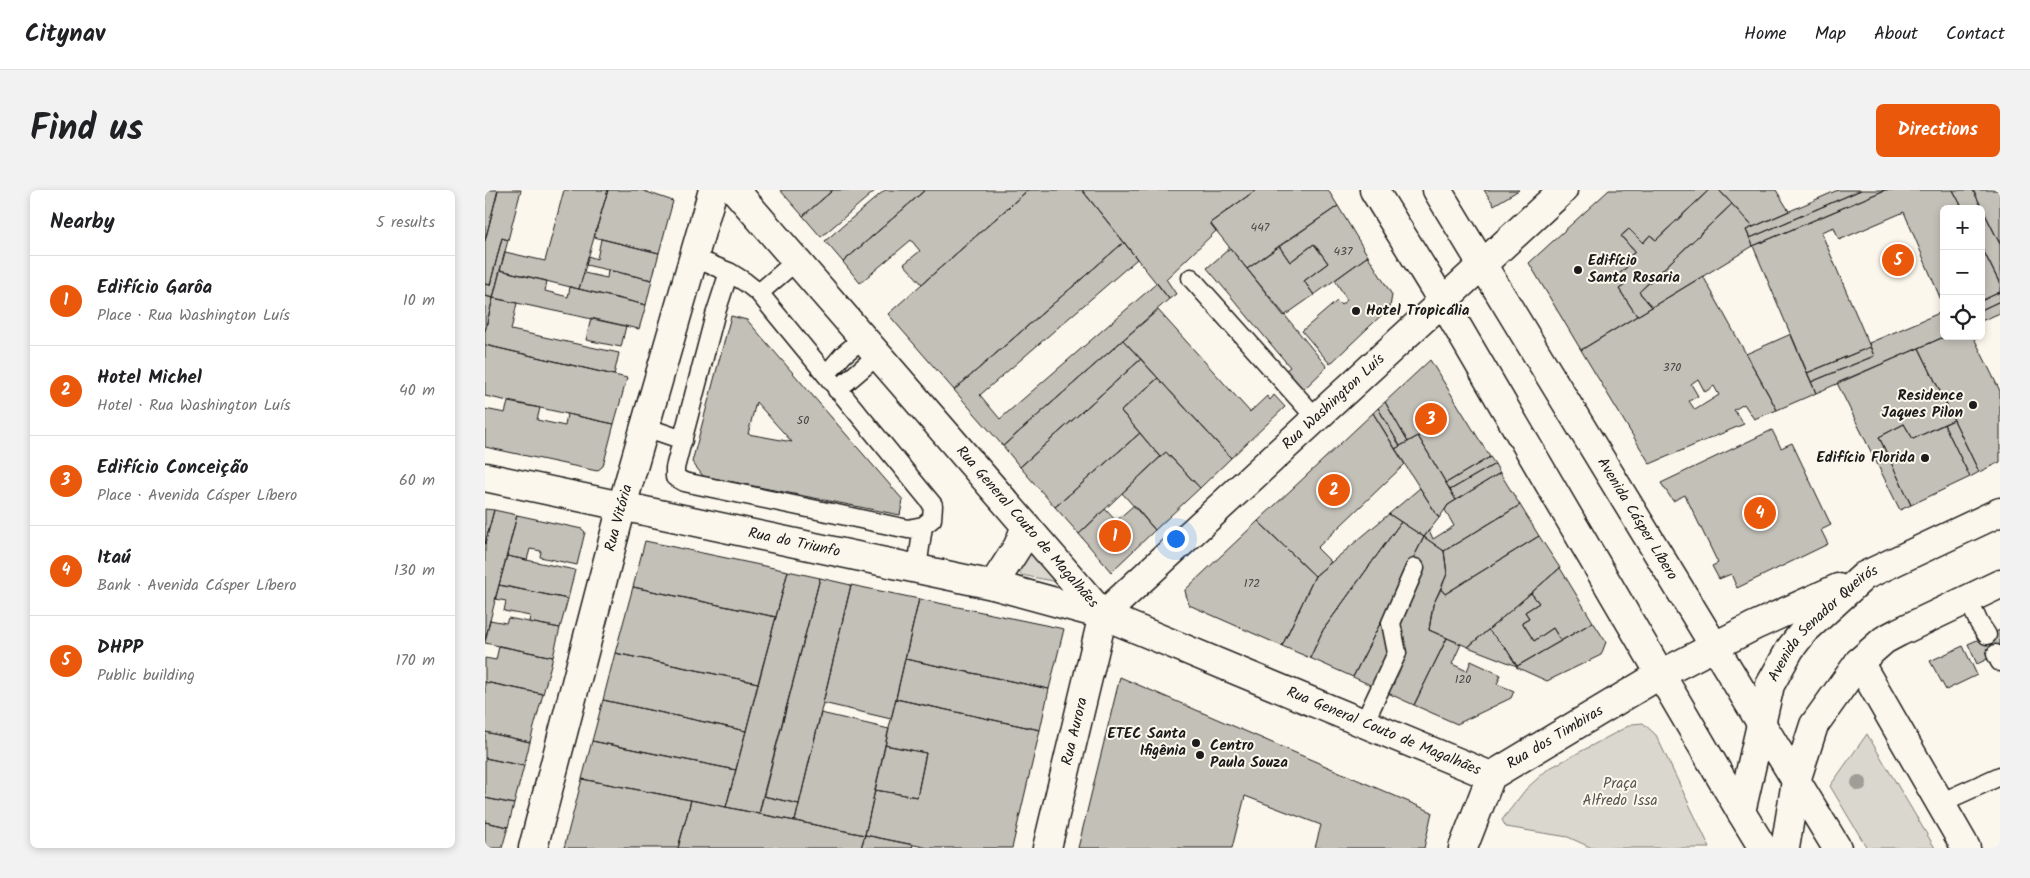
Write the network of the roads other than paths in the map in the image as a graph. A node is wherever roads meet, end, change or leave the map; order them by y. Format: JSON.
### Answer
{"nodes":[{"id":1,"x":713,"y":190,"type":"edge"},
{"id":2,"x":735,"y":190,"type":"edge"},
{"id":3,"x":1374,"y":190,"type":"edge"},
{"id":4,"x":1437,"y":190,"type":"edge"},
{"id":5,"x":1563,"y":190,"type":"edge"},
{"id":6,"x":694,"y":258,"type":"junction"},
{"id":7,"x":796,"y":261,"type":"junction"},
{"id":8,"x":1483,"y":265,"type":"junction"},
{"id":9,"x":729,"y":272,"type":"junction"},
{"id":10,"x":1191,"y":278,"type":"dead end"},
{"id":11,"x":759,"y":293,"type":"junction"},
{"id":12,"x":1443,"y":302,"type":"junction"},
{"id":13,"x":870,"y":347,"type":"junction"},
{"id":14,"x":826,"y":375,"type":"junction"},
{"id":15,"x":837,"y":390,"type":"junction"},
{"id":16,"x":1316,"y":418,"type":"junction"},
{"id":17,"x":645,"y":427,"type":"junction"},
{"id":18,"x":683,"y":440,"type":"junction"},
{"id":19,"x":485,"y":478,"type":"edge"},
{"id":20,"x":621,"y":506,"type":"junction"},
{"id":21,"x":2000,"y":512,"type":"edge"},
{"id":22,"x":923,"y":526,"type":"junction"},
{"id":23,"x":1026,"y":526,"type":"junction"},
{"id":24,"x":917,"y":568,"type":"junction"},
{"id":25,"x":1415,"y":568,"type":"dead end"},
{"id":26,"x":1864,"y":576,"type":"junction"},
{"id":27,"x":2000,"y":584,"type":"edge"},
{"id":28,"x":993,"y":585,"type":"junction"},
{"id":29,"x":1968,"y":599,"type":"junction"},
{"id":30,"x":1103,"y":615,"type":"junction"},
{"id":31,"x":1987,"y":635,"type":"dead end"},
{"id":32,"x":1714,"y":646,"type":"junction"},
{"id":33,"x":1859,"y":662,"type":"junction"},
{"id":34,"x":1661,"y":674,"type":"junction"},
{"id":35,"x":1364,"y":723,"type":"junction"},
{"id":36,"x":1760,"y":724,"type":"junction"},
{"id":37,"x":1491,"y":776,"type":"junction"},
{"id":38,"x":2000,"y":776,"type":"edge"},
{"id":39,"x":1796,"y":781,"type":"junction"},
{"id":40,"x":1940,"y":803,"type":"junction"},
{"id":41,"x":1741,"y":812,"type":"junction"},
{"id":42,"x":533,"y":848,"type":"edge"},
{"id":43,"x":1047,"y":848,"type":"edge"},
{"id":44,"x":1463,"y":848,"type":"edge"},
{"id":45,"x":1763,"y":848,"type":"edge"},
{"id":46,"x":1785,"y":848,"type":"edge"},
{"id":47,"x":1837,"y":848,"type":"edge"},
{"id":48,"x":1966,"y":848,"type":"edge"}],
"edges":[{"from":1,"to":6,"type":"street","name":"Rua Vitória"},
{"from":2,"to":7,"type":"street","name":"Rua General Couto de Magalhães"},
{"from":3,"to":12,"type":"street"},
{"from":4,"to":8,"type":"street","name":"Avenida Cásper Líbero"},
{"from":5,"to":8,"type":"street","name":"Rua Washington Luís"},
{"from":6,"to":9,"type":"lane"},
{"from":6,"to":17,"type":"street","name":"Rua Vitória"},
{"from":7,"to":11,"type":"lane"},
{"from":7,"to":13,"type":"street","name":"Rua General Couto de Magalhães"},
{"from":8,"to":12,"type":"street","name":"Rua Washington Luís"},
{"from":8,"to":32,"type":"street","name":"Avenida Cásper Líbero"},
{"from":9,"to":11,"type":"lane"},
{"from":9,"to":18,"type":"lane"},
{"from":10,"to":16,"type":"lane"},
{"from":11,"to":14,"type":"lane"},
{"from":12,"to":16,"type":"street","name":"Rua Washington Luís"},
{"from":12,"to":34,"type":"street"},
{"from":13,"to":14,"type":"lane"},
{"from":13,"to":15,"type":"lane"},
{"from":13,"to":23,"type":"street","name":"Rua General Couto de Magalhães"},
{"from":14,"to":15,"type":"lane"},
{"from":15,"to":22,"type":"lane"},
{"from":16,"to":30,"type":"street","name":"Rua Washington Luís"},
{"from":17,"to":18,"type":"lane"},
{"from":17,"to":20,"type":"street","name":"Rua Vitória"},
{"from":18,"to":22,"type":"lane"},
{"from":19,"to":20,"type":"street","name":"Rua do Triunfo"},
{"from":20,"to":24,"type":"street","name":"Rua do Triunfo"},
{"from":20,"to":42,"type":"street","name":"Rua Vitória"},
{"from":21,"to":26,"type":"street","name":"Avenida Senador Queirós"},
{"from":22,"to":24,"type":"lane"},
{"from":23,"to":28,"type":"street"},
{"from":23,"to":30,"type":"street","name":"Rua General Couto de Magalhães"},
{"from":24,"to":28,"type":"street","name":"Rua do Triunfo"},
{"from":25,"to":35,"type":"lane"},
{"from":26,"to":32,"type":"street","name":"Rua dos Timbiras"},
{"from":26,"to":36,"type":"street","name":"Avenida Senador Queirós"},
{"from":27,"to":29,"type":"street"},
{"from":28,"to":30,"type":"street","name":"Rua do Triunfo"},
{"from":29,"to":31,"type":"lane"},
{"from":29,"to":33,"type":"street"},
{"from":30,"to":35,"type":"street","name":"Rua General Couto de Magalhães"},
{"from":30,"to":43,"type":"street","name":"Rua Aurora"},
{"from":32,"to":34,"type":"street","name":"Rua dos Timbiras"},
{"from":32,"to":36,"type":"street","name":"Avenida Cásper Líbero"},
{"from":33,"to":39,"type":"street"},
{"from":33,"to":40,"type":"street"},
{"from":34,"to":37,"type":"street","name":"Rua dos Timbiras"},
{"from":34,"to":41,"type":"street"},
{"from":35,"to":37,"type":"street","name":"Rua General Couto de Magalhães"},
{"from":36,"to":39,"type":"street","name":"Avenida Cásper Líbero"},
{"from":36,"to":41,"type":"street","name":"Avenida Senador Queirós"},
{"from":37,"to":44,"type":"street","name":"Rua dos Timbiras"},
{"from":38,"to":40,"type":"lane"},
{"from":39,"to":46,"type":"street"},
{"from":39,"to":47,"type":"street","name":"Avenida Cásper Líbero"},
{"from":40,"to":48,"type":"street"},
{"from":41,"to":45,"type":"street"}]}
